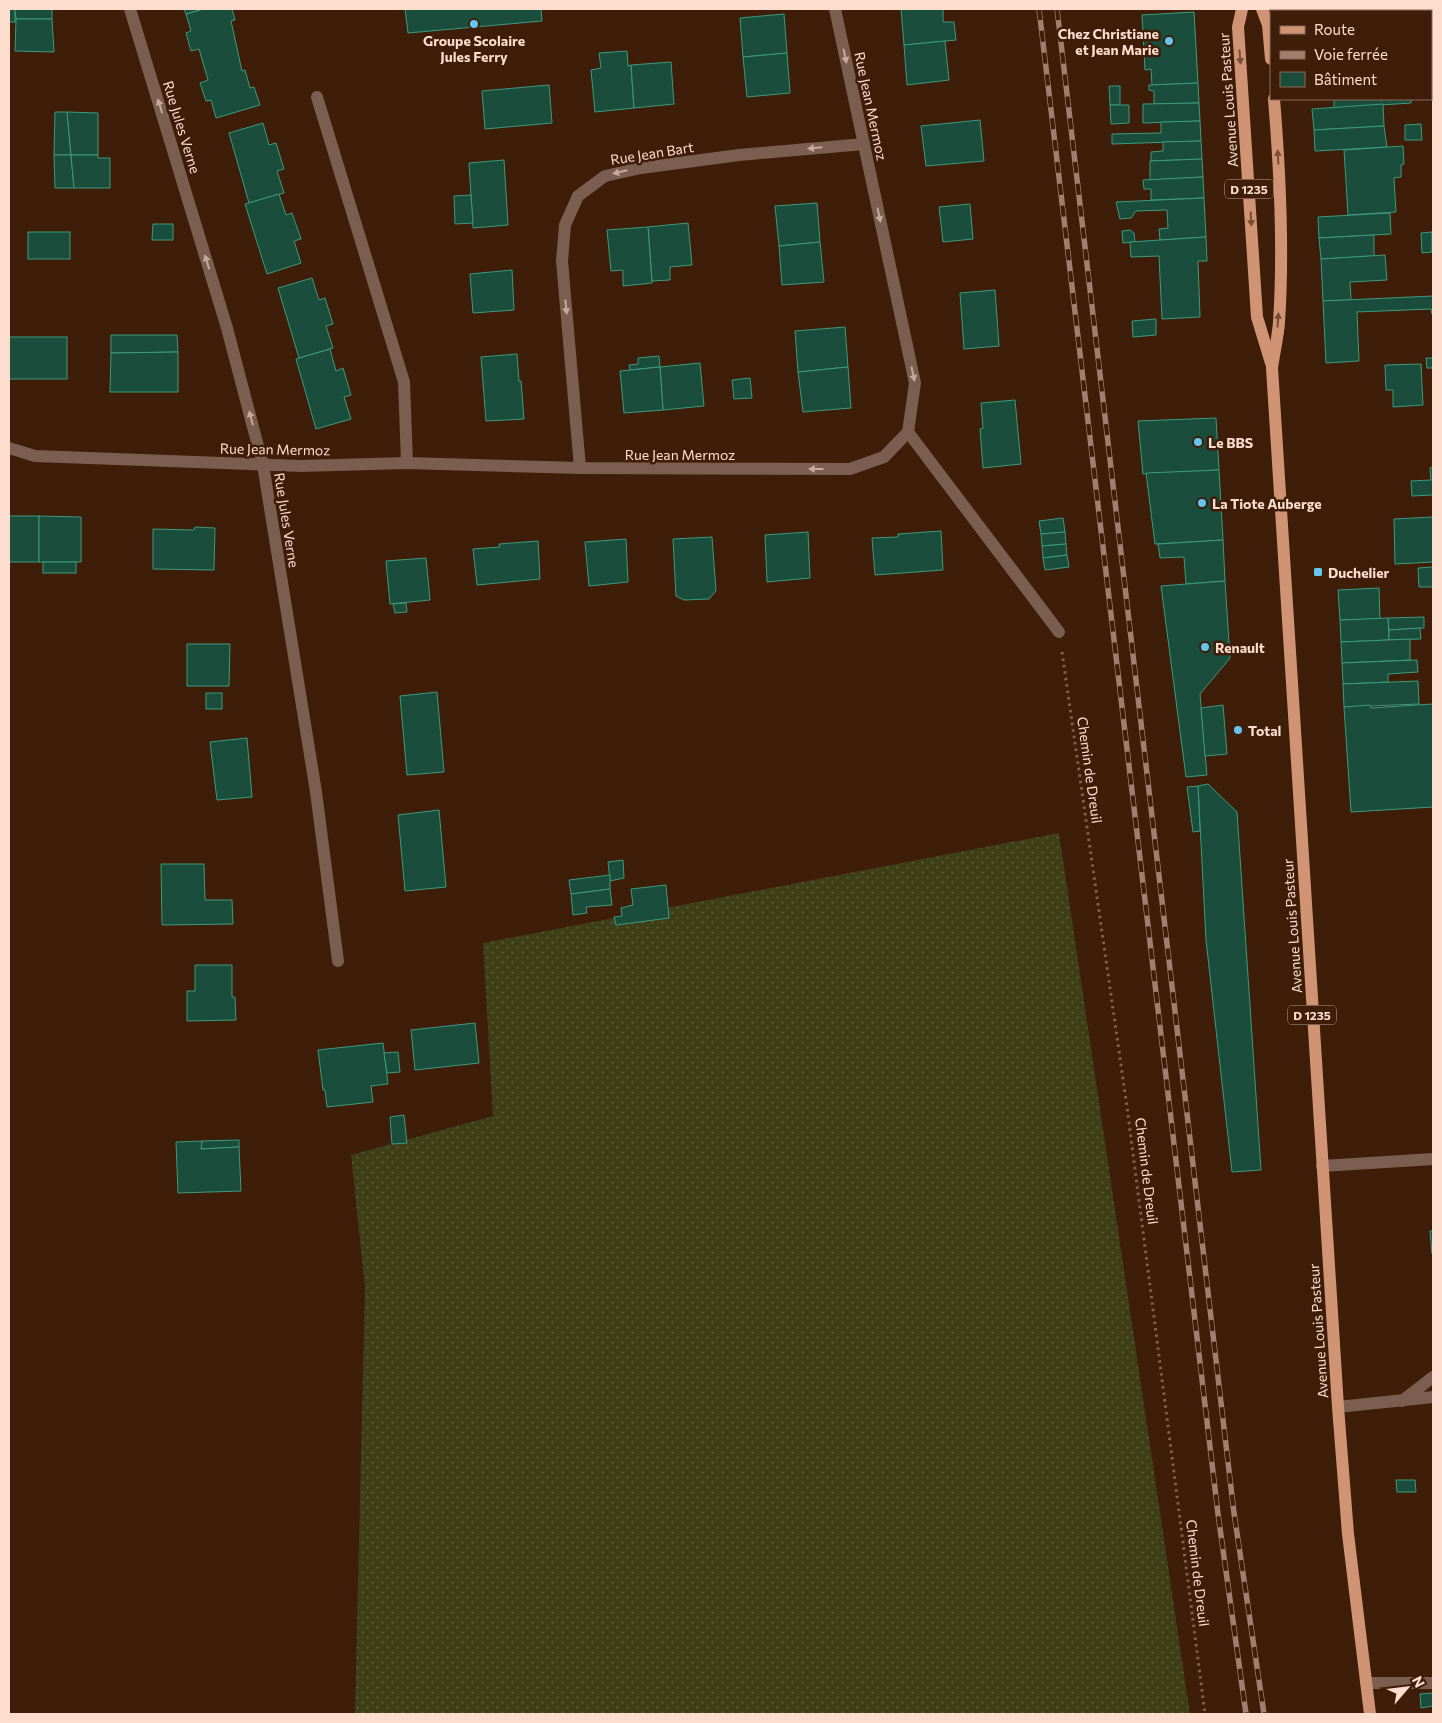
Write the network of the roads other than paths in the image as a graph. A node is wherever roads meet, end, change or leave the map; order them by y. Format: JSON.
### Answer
{"nodes":[{"id":1,"x":130,"y":9,"type":"edge"},
{"id":2,"x":835,"y":9,"type":"edge"},
{"id":3,"x":1242,"y":9,"type":"edge"},
{"id":4,"x":1262,"y":9,"type":"edge"},
{"id":5,"x":1270,"y":48,"type":"edge"},
{"id":6,"x":317,"y":96,"type":"dead end"},
{"id":7,"x":1274,"y":100,"type":"edge"},
{"id":8,"x":864,"y":144,"type":"junction"},
{"id":9,"x":1272,"y":368,"type":"junction"},
{"id":10,"x":908,"y":432,"type":"junction"},
{"id":11,"x":9,"y":448,"type":"edge"},
{"id":12,"x":407,"y":464,"type":"junction"},
{"id":13,"x":263,"y":465,"type":"junction"},
{"id":14,"x":580,"y":468,"type":"junction"},
{"id":15,"x":1059,"y":632,"type":"road end"},
{"id":16,"x":338,"y":961,"type":"dead end"},
{"id":17,"x":1433,"y":1159,"type":"edge"},
{"id":18,"x":1322,"y":1166,"type":"junction"},
{"id":19,"x":1433,"y":1377,"type":"edge"},
{"id":20,"x":1433,"y":1398,"type":"edge"},
{"id":21,"x":1402,"y":1401,"type":"junction"},
{"id":22,"x":1338,"y":1407,"type":"junction"},
{"id":23,"x":1366,"y":1683,"type":"junction"},
{"id":24,"x":1433,"y":1683,"type":"edge"},
{"id":25,"x":1370,"y":1714,"type":"edge"}],
"edges":[{"from":13,"to":1,"type":"street","name":"Rue Jules Verne","one_way":true},
{"from":2,"to":8,"type":"street","name":"Rue Jean Mermoz","one_way":true},
{"from":3,"to":9,"type":"main road","name":"Avenue Louis Pasteur","number":"D 1235","one_way":true},
{"from":4,"to":5,"type":"main road"},
{"from":6,"to":12,"type":"street"},
{"from":9,"to":7,"type":"main road","name":"Avenue Louis Pasteur","number":"D 1235","one_way":true},
{"from":8,"to":10,"type":"street","name":"Rue Jean Mermoz","one_way":true},
{"from":8,"to":14,"type":"street","name":"Rue Jean Bart","one_way":true},
{"from":9,"to":18,"type":"main road","name":"Avenue Louis Pasteur","number":"D 1235"},
{"from":10,"to":14,"type":"street","name":"Rue Jean Mermoz","one_way":true},
{"from":10,"to":15,"type":"street"},
{"from":11,"to":13,"type":"street","name":"Rue Jean Mermoz"},
{"from":12,"to":13,"type":"street","name":"Rue Jean Mermoz"},
{"from":12,"to":14,"type":"street","name":"Rue Jean Mermoz"},
{"from":13,"to":16,"type":"street","name":"Rue Jules Verne"},
{"from":17,"to":18,"type":"street"},
{"from":18,"to":22,"type":"main road","name":"Avenue Louis Pasteur","number":"D 1235"},
{"from":19,"to":21,"type":"street"},
{"from":20,"to":21,"type":"street"},
{"from":21,"to":22,"type":"street"},
{"from":22,"to":23,"type":"main road","name":"Avenue Louis Pasteur","number":"D 1235"},
{"from":23,"to":24,"type":"street"},
{"from":23,"to":25,"type":"main road","number":"D 1235"}]}
